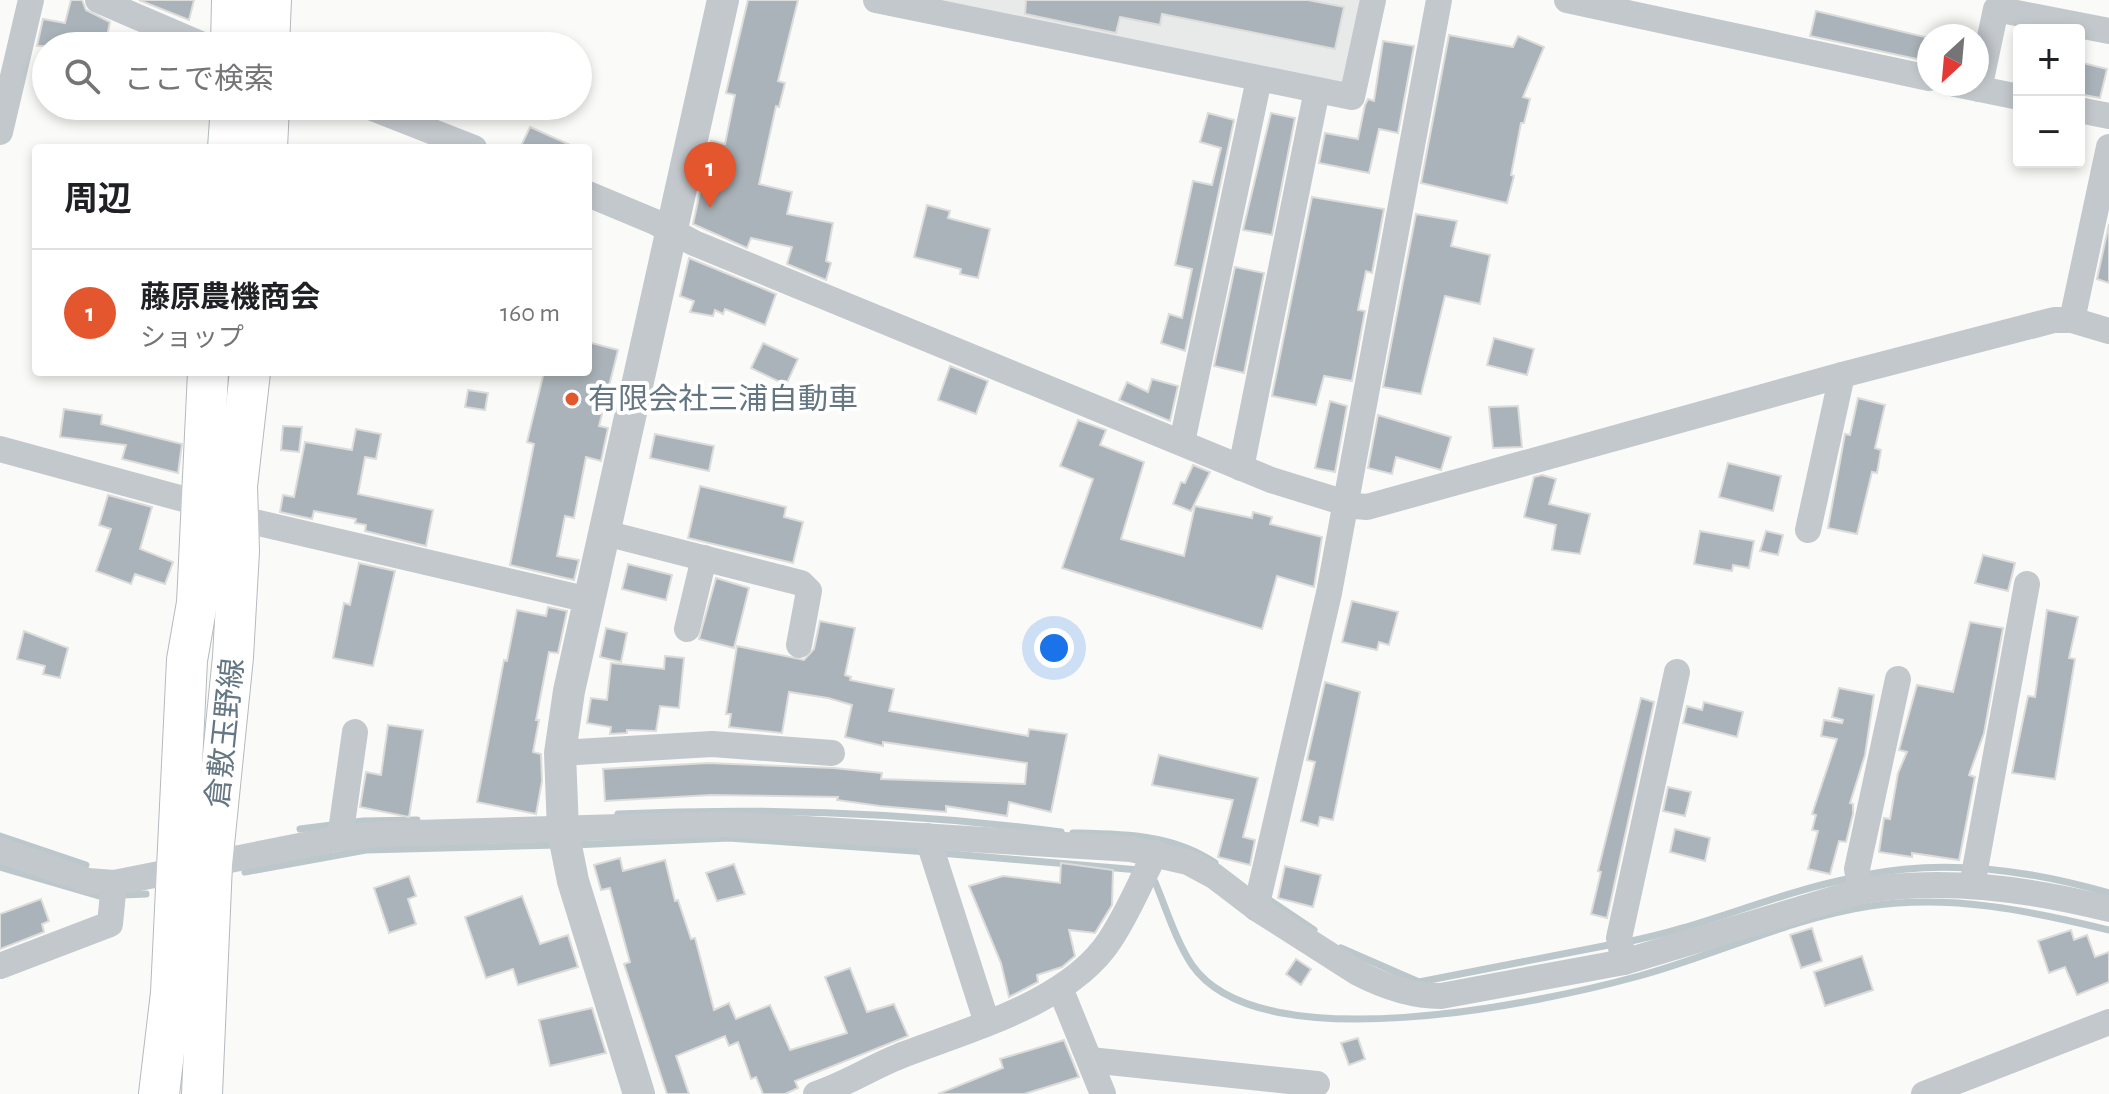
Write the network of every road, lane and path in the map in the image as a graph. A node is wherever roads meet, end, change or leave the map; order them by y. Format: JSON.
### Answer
{"nodes":[{"id":1,"x":31,"y":0,"type":"edge"},
{"id":2,"x":98,"y":0,"type":"edge"},
{"id":3,"x":232,"y":0,"type":"edge"},
{"id":4,"x":271,"y":0,"type":"edge"},
{"id":5,"x":723,"y":0,"type":"edge"},
{"id":6,"x":876,"y":0,"type":"edge"},
{"id":7,"x":1373,"y":0,"type":"edge"},
{"id":8,"x":1567,"y":0,"type":"edge"},
{"id":9,"x":1432,"y":1,"type":"edge"},
{"id":10,"x":1989,"y":28,"type":"edge"},
{"id":11,"x":2109,"y":31,"type":"edge"},
{"id":12,"x":172,"y":32,"type":"edge"},
{"id":13,"x":231,"y":32,"type":"edge"},
{"id":14,"x":270,"y":32,"type":"edge"},
{"id":15,"x":1917,"y":75,"type":"edge"},
{"id":16,"x":1259,"y":79,"type":"junction"},
{"id":17,"x":1317,"y":90,"type":"junction"},
{"id":18,"x":1989,"y":91,"type":"edge"},
{"id":19,"x":2014,"y":96,"type":"edge"},
{"id":20,"x":2085,"y":111,"type":"edge"},
{"id":21,"x":2109,"y":116,"type":"edge"},
{"id":22,"x":230,"y":120,"type":"edge"},
{"id":23,"x":268,"y":120,"type":"edge"},
{"id":24,"x":403,"y":120,"type":"edge"},
{"id":25,"x":0,"y":132,"type":"edge"},
{"id":26,"x":228,"y":144,"type":"edge"},
{"id":27,"x":267,"y":144,"type":"edge"},
{"id":28,"x":464,"y":144,"type":"edge"},
{"id":29,"x":2109,"y":147,"type":"edge"},
{"id":30,"x":592,"y":196,"type":"edge"},
{"id":31,"x":671,"y":230,"type":"junction"},
{"id":32,"x":2073,"y":315,"type":"junction"},
{"id":33,"x":2109,"y":331,"type":"edge"},
{"id":34,"x":1842,"y":375,"type":"junction"},
{"id":35,"x":208,"y":376,"type":"edge"},
{"id":36,"x":250,"y":376,"type":"edge"},
{"id":37,"x":1182,"y":442,"type":"junction"},
{"id":38,"x":0,"y":449,"type":"edge"},
{"id":39,"x":1241,"y":468,"type":"junction"},
{"id":40,"x":1345,"y":503,"type":"junction"},
{"id":41,"x":219,"y":510,"type":"junction"},
{"id":42,"x":1808,"y":530,"type":"dead end"},
{"id":43,"x":605,"y":533,"type":"junction"},
{"id":44,"x":704,"y":558,"type":"junction"},
{"id":45,"x":2027,"y":584,"type":"dead end"},
{"id":46,"x":589,"y":600,"type":"junction"},
{"id":47,"x":687,"y":629,"type":"dead end"},
{"id":48,"x":799,"y":645,"type":"dead end"},
{"id":49,"x":1677,"y":672,"type":"dead end"},
{"id":50,"x":1898,"y":679,"type":"dead end"},
{"id":51,"x":355,"y":732,"type":"dead end"},
{"id":52,"x":560,"y":753,"type":"junction"},
{"id":53,"x":832,"y":753,"type":"dead end"},
{"id":54,"x":342,"y":827,"type":"junction"},
{"id":55,"x":565,"y":842,"type":"junction"},
{"id":56,"x":930,"y":847,"type":"junction"},
{"id":57,"x":0,"y":850,"type":"edge"},
{"id":58,"x":1149,"y":866,"type":"junction"},
{"id":59,"x":194,"y":868,"type":"junction"},
{"id":60,"x":1974,"y":874,"type":"junction"},
{"id":61,"x":1859,"y":880,"type":"junction"},
{"id":62,"x":114,"y":893,"type":"junction"},
{"id":63,"x":1259,"y":899,"type":"junction"},
{"id":64,"x":2109,"y":909,"type":"edge"},
{"id":65,"x":1621,"y":950,"type":"junction"},
{"id":66,"x":0,"y":966,"type":"edge"},
{"id":67,"x":1060,"y":988,"type":"junction"},
{"id":68,"x":2109,"y":1022,"type":"edge"},
{"id":69,"x":987,"y":1023,"type":"junction"},
{"id":70,"x":1090,"y":1060,"type":"junction"},
{"id":71,"x":1317,"y":1084,"type":"dead end"},
{"id":72,"x":1982,"y":1084,"type":"edge"},
{"id":73,"x":210,"y":1093,"type":"edge"},
{"id":74,"x":159,"y":1094,"type":"edge"},
{"id":75,"x":639,"y":1094,"type":"edge"},
{"id":76,"x":816,"y":1094,"type":"edge"},
{"id":77,"x":1103,"y":1094,"type":"edge"},
{"id":78,"x":1924,"y":1094,"type":"edge"}],
"edges":[{"from":1,"to":25,"type":"street"},
{"from":2,"to":12,"type":"street"},
{"from":3,"to":13,"type":"main road"},
{"from":4,"to":14,"type":"main road"},
{"from":5,"to":31,"type":"street"},
{"from":6,"to":16,"type":"street"},
{"from":7,"to":17,"type":"street"},
{"from":8,"to":15,"type":"street"},
{"from":9,"to":40,"type":"street"},
{"from":10,"to":11,"type":"street"},
{"from":16,"to":17,"type":"street"},
{"from":16,"to":37,"type":"street"},
{"from":17,"to":39,"type":"street"},
{"from":18,"to":19,"type":"street"},
{"from":20,"to":21,"type":"street"},
{"from":22,"to":26,"type":"main road"},
{"from":23,"to":27,"type":"main road"},
{"from":24,"to":28,"type":"street"},
{"from":29,"to":32,"type":"street"},
{"from":30,"to":31,"type":"street"},
{"from":31,"to":37,"type":"street"},
{"from":31,"to":43,"type":"street"},
{"from":32,"to":33,"type":"street"},
{"from":32,"to":34,"type":"street"},
{"from":34,"to":40,"type":"street"},
{"from":34,"to":42,"type":"street"},
{"from":35,"to":41,"type":"main road","name":"倉敷玉野線"},
{"from":36,"to":41,"type":"main road","name":"倉敷玉野線"},
{"from":37,"to":39,"type":"street"},
{"from":38,"to":41,"type":"street"},
{"from":39,"to":40,"type":"street"},
{"from":40,"to":63,"type":"street"},
{"from":41,"to":46,"type":"street"},
{"from":41,"to":59,"type":"main road","name":"倉敷玉野線"},
{"from":43,"to":44,"type":"street"},
{"from":43,"to":46,"type":"street"},
{"from":44,"to":47,"type":"street"},
{"from":44,"to":48,"type":"street"},
{"from":45,"to":60,"type":"street"},
{"from":46,"to":52,"type":"street"},
{"from":49,"to":65,"type":"street"},
{"from":50,"to":61,"type":"street"},
{"from":51,"to":54,"type":"street"},
{"from":52,"to":53,"type":"street"},
{"from":52,"to":55,"type":"street"},
{"from":54,"to":55,"type":"street"},
{"from":54,"to":59,"type":"street"},
{"from":55,"to":56,"type":"street"},
{"from":55,"to":75,"type":"street"},
{"from":56,"to":58,"type":"street"},
{"from":56,"to":69,"type":"street"},
{"from":57,"to":62,"type":"street"},
{"from":58,"to":63,"type":"street"},
{"from":58,"to":67,"type":"street"},
{"from":59,"to":62,"type":"street"},
{"from":59,"to":73,"type":"main road","name":"倉敷玉野線"},
{"from":59,"to":74,"type":"main road","name":"倉敷玉野線"},
{"from":60,"to":61,"type":"street"},
{"from":60,"to":64,"type":"street"},
{"from":61,"to":65,"type":"street"},
{"from":62,"to":66,"type":"street"},
{"from":63,"to":65,"type":"street"},
{"from":67,"to":69,"type":"street"},
{"from":67,"to":70,"type":"street"},
{"from":68,"to":72,"type":"street"},
{"from":69,"to":76,"type":"street"},
{"from":70,"to":71,"type":"street"},
{"from":70,"to":77,"type":"street"},
{"from":72,"to":78,"type":"street"}]}
